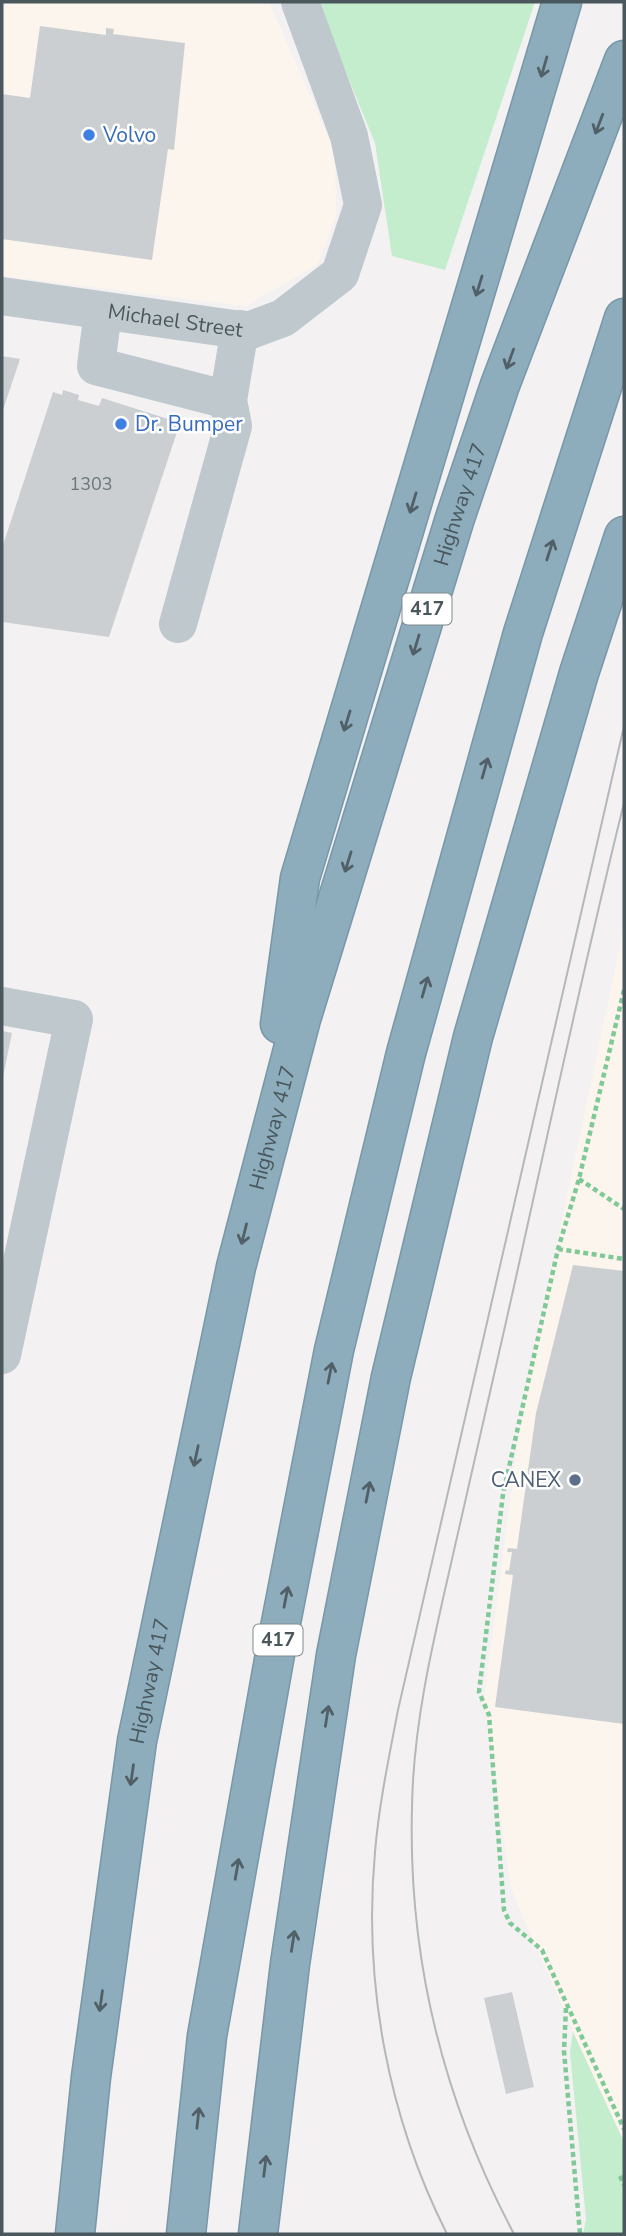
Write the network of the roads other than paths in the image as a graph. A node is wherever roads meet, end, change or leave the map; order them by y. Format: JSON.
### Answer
{"nodes":[{"id":1,"x":300,"y":2,"type":"edge"},
{"id":2,"x":562,"y":2,"type":"edge"},
{"id":3,"x":624,"y":60,"type":"edge"},
{"id":4,"x":2,"y":296,"type":"edge"},
{"id":5,"x":103,"y":311,"type":"junction"},
{"id":6,"x":624,"y":318,"type":"edge"},
{"id":7,"x":240,"y":330,"type":"junction"},
{"id":8,"x":228,"y":400,"type":"junction"},
{"id":9,"x":624,"y":536,"type":"edge"},
{"id":10,"x":178,"y":624,"type":"dead end"},
{"id":11,"x":2,"y":1006,"type":"edge"},
{"id":12,"x":261,"y":1168,"type":"junction"},
{"id":13,"x":2,"y":1355,"type":"edge"},
{"id":14,"x":75,"y":2234,"type":"edge"},
{"id":15,"x":186,"y":2234,"type":"edge"},
{"id":16,"x":258,"y":2234,"type":"edge"}],
"edges":[{"from":1,"to":7,"type":"street","name":"Michael Street"},
{"from":2,"to":12,"type":"highway","one_way":true},
{"from":3,"to":12,"type":"highway","name":"Highway 417","number":"417","one_way":true},
{"from":4,"to":5,"type":"street","name":"Michael Street"},
{"from":5,"to":7,"type":"street","name":"Michael Street"},
{"from":5,"to":8,"type":"street"},
{"from":15,"to":6,"type":"highway","number":"417","one_way":true},
{"from":7,"to":8,"type":"street"},
{"from":8,"to":10,"type":"street"},
{"from":16,"to":9,"type":"highway","one_way":true},
{"from":11,"to":13,"type":"street"},
{"from":12,"to":14,"type":"highway","name":"Highway 417","number":"417","one_way":true}]}
